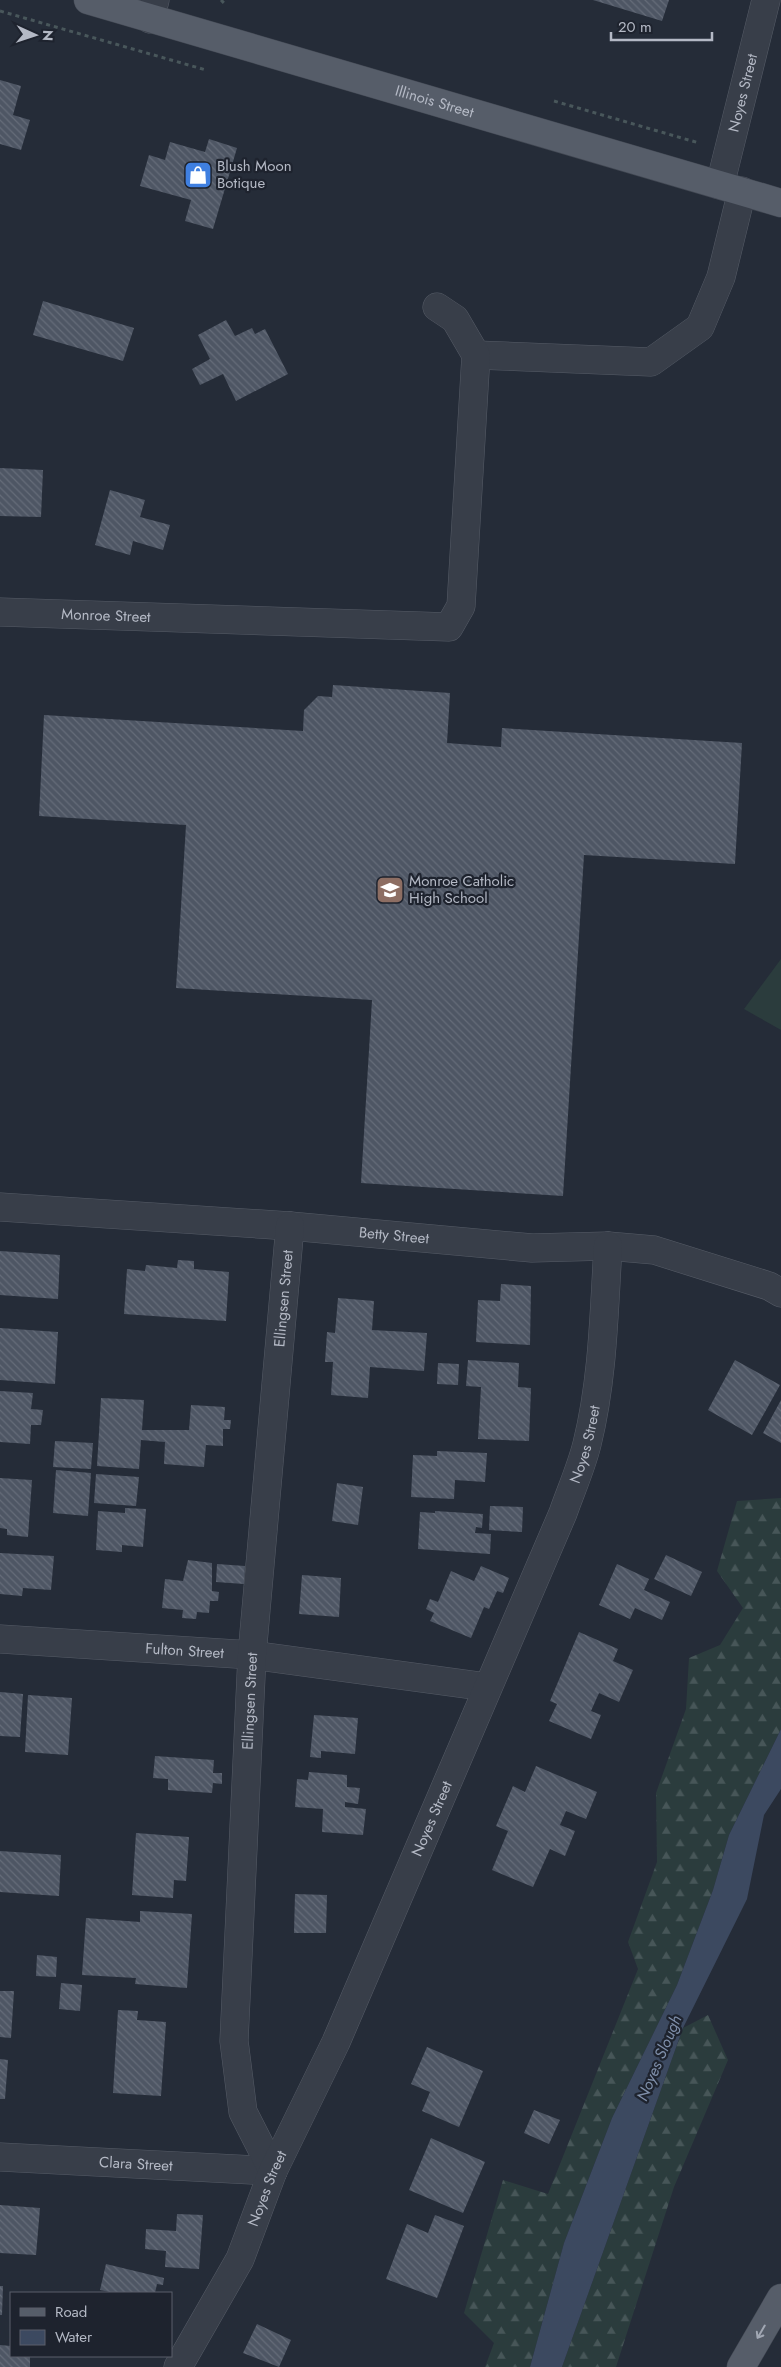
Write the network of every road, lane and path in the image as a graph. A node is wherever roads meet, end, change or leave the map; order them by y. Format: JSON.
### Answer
{"nodes":[{"id":1,"x":88,"y":0,"type":"edge"},
{"id":2,"x":766,"y":0,"type":"edge"},
{"id":3,"x":153,"y":10,"type":"edge"},
{"id":4,"x":731,"y":188,"type":"junction"},
{"id":5,"x":781,"y":203,"type":"edge"},
{"id":6,"x":437,"y":307,"type":"dead end"},
{"id":7,"x":476,"y":355,"type":"junction"},
{"id":8,"x":0,"y":612,"type":"edge"},
{"id":9,"x":0,"y":1207,"type":"edge"},
{"id":10,"x":290,"y":1226,"type":"junction"},
{"id":11,"x":608,"y":1246,"type":"junction"},
{"id":12,"x":781,"y":1293,"type":"edge"},
{"id":13,"x":0,"y":1639,"type":"edge"},
{"id":14,"x":252,"y":1655,"type":"junction"},
{"id":15,"x":486,"y":1687,"type":"junction"},
{"id":16,"x":0,"y":2157,"type":"edge"},
{"id":17,"x":273,"y":2171,"type":"junction"},
{"id":18,"x":781,"y":2298,"type":"edge"},
{"id":19,"x":178,"y":2367,"type":"edge"},
{"id":20,"x":741,"y":2367,"type":"edge"}],
"edges":[{"from":1,"to":3,"type":"main road","name":"Illinois Street"},
{"from":2,"to":4,"type":"street","name":"Noyes Street"},
{"from":3,"to":4,"type":"main road","name":"Illinois Street"},
{"from":4,"to":5,"type":"main road","name":"Illinois Street"},
{"from":4,"to":7,"type":"street","name":"Noyes Street"},
{"from":6,"to":7,"type":"street"},
{"from":7,"to":8,"type":"street","name":"Monroe Street"},
{"from":9,"to":10,"type":"street","name":"Betty Street"},
{"from":10,"to":11,"type":"street","name":"Betty Street"},
{"from":10,"to":14,"type":"street","name":"Ellingsen Street"},
{"from":11,"to":12,"type":"street","name":"Betty Street"},
{"from":11,"to":15,"type":"street","name":"Noyes Street"},
{"from":13,"to":14,"type":"street","name":"Fulton Street"},
{"from":14,"to":15,"type":"street","name":"Fulton Street"},
{"from":14,"to":17,"type":"street","name":"Ellingsen Street"},
{"from":15,"to":17,"type":"street","name":"Noyes Street"},
{"from":16,"to":17,"type":"street","name":"Clara Street"},
{"from":17,"to":19,"type":"street","name":"Noyes Street"},
{"from":18,"to":20,"type":"main road","one_way":true}]}
